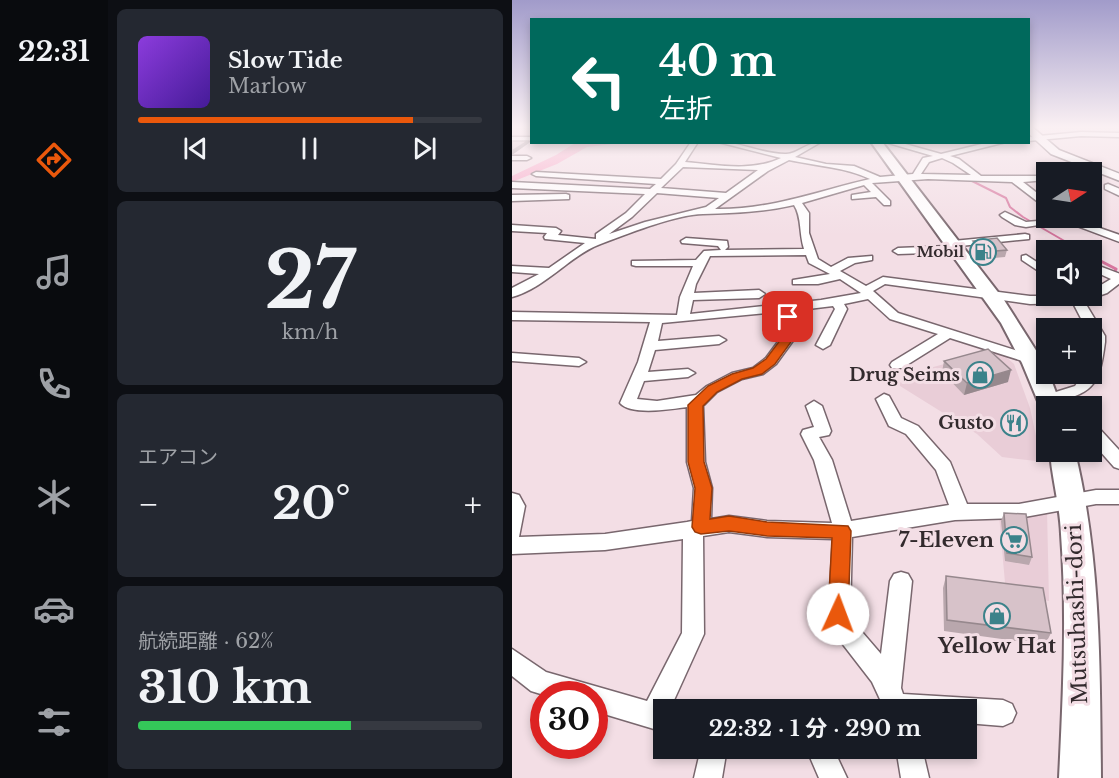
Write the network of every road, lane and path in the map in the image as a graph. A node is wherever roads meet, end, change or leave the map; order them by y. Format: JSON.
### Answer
{"nodes":[{"id":1,"x":777,"y":162,"type":"edge"},
{"id":2,"x":810,"y":162,"type":"edge"},
{"id":3,"x":895,"y":162,"type":"edge"},
{"id":4,"x":924,"y":162,"type":"edge"},
{"id":5,"x":958,"y":162,"type":"edge"},
{"id":6,"x":680,"y":164,"type":"joint"},
{"id":7,"x":767,"y":168,"type":"junction"},
{"id":8,"x":536,"y":174,"type":"dead end"},
{"id":9,"x":977,"y":176,"type":"junction"},
{"id":10,"x":909,"y":177,"type":"junction"},
{"id":11,"x":1036,"y":178,"type":"edge"},
{"id":12,"x":1014,"y":179,"type":"junction"},
{"id":13,"x":1115,"y":179,"type":"edge"},
{"id":14,"x":880,"y":180,"type":"junction"},
{"id":15,"x":662,"y":182,"type":"junction"},
{"id":16,"x":867,"y":183,"type":"junction"},
{"id":17,"x":512,"y":185,"type":"edge"},
{"id":18,"x":654,"y":191,"type":"junction"},
{"id":19,"x":1120,"y":193,"type":"edge"},
{"id":20,"x":879,"y":194,"type":"junction"},
{"id":21,"x":729,"y":196,"type":"junction"},
{"id":22,"x":566,"y":197,"type":"dead end"},
{"id":23,"x":856,"y":197,"type":"dead end"},
{"id":24,"x":1036,"y":197,"type":"edge"},
{"id":25,"x":512,"y":198,"type":"edge"},
{"id":26,"x":796,"y":201,"type":"junction"},
{"id":27,"x":887,"y":203,"type":"dead end"},
{"id":28,"x":704,"y":211,"type":"junction"},
{"id":29,"x":1005,"y":214,"type":"dead end"},
{"id":30,"x":1036,"y":224,"type":"edge"},
{"id":31,"x":512,"y":228,"type":"edge"},
{"id":32,"x":1087,"y":228,"type":"edge"},
{"id":33,"x":1025,"y":237,"type":"dead end"},
{"id":34,"x":1120,"y":239,"type":"edge"},
{"id":35,"x":686,"y":241,"type":"dead end"},
{"id":36,"x":592,"y":242,"type":"junction"},
{"id":37,"x":955,"y":247,"type":"junction"},
{"id":38,"x":809,"y":252,"type":"junction"},
{"id":39,"x":898,"y":252,"type":"dead end"},
{"id":40,"x":722,"y":253,"type":"junction"},
{"id":41,"x":868,"y":258,"type":"dead end"},
{"id":42,"x":1026,"y":258,"type":"dead end"},
{"id":43,"x":636,"y":263,"type":"dead end"},
{"id":44,"x":700,"y":263,"type":"junction"},
{"id":45,"x":1036,"y":266,"type":"edge"},
{"id":46,"x":512,"y":269,"type":"edge"},
{"id":47,"x":1102,"y":270,"type":"edge"},
{"id":48,"x":552,"y":272,"type":"junction"},
{"id":49,"x":841,"y":274,"type":"junction"},
{"id":50,"x":1116,"y":276,"type":"edge"},
{"id":51,"x":883,"y":280,"type":"junction"},
{"id":52,"x":797,"y":282,"type":"dead end"},
{"id":53,"x":1106,"y":289,"type":"edge"},
{"id":54,"x":869,"y":292,"type":"junction"},
{"id":55,"x":512,"y":293,"type":"edge"},
{"id":56,"x":759,"y":294,"type":"dead end"},
{"id":57,"x":686,"y":297,"type":"junction"},
{"id":58,"x":994,"y":297,"type":"junction"},
{"id":59,"x":1036,"y":300,"type":"edge"},
{"id":60,"x":836,"y":302,"type":"junction"},
{"id":61,"x":1086,"y":306,"type":"edge"},
{"id":62,"x":796,"y":307,"type":"junction"},
{"id":63,"x":512,"y":316,"type":"edge"},
{"id":64,"x":683,"y":318,"type":"junction"},
{"id":65,"x":657,"y":319,"type":"junction"},
{"id":66,"x":949,"y":333,"type":"junction"},
{"id":67,"x":719,"y":340,"type":"dead end"},
{"id":68,"x":823,"y":345,"type":"dead end"},
{"id":69,"x":650,"y":346,"type":"junction"},
{"id":70,"x":512,"y":357,"type":"edge"},
{"id":71,"x":1032,"y":360,"type":"junction"},
{"id":72,"x":579,"y":362,"type":"dead end"},
{"id":73,"x":897,"y":365,"type":"dead end"},
{"id":74,"x":688,"y":372,"type":"dead end"},
{"id":75,"x":640,"y":376,"type":"junction"},
{"id":76,"x":1046,"y":396,"type":"edge"},
{"id":77,"x":1068,"y":396,"type":"edge"},
{"id":78,"x":884,"y":399,"type":"dead end"},
{"id":79,"x":699,"y":400,"type":"junction"},
{"id":80,"x":814,"y":406,"type":"dead end"},
{"id":81,"x":1102,"y":443,"type":"edge"},
{"id":82,"x":1064,"y":462,"type":"edge"},
{"id":83,"x":1120,"y":463,"type":"edge"},
{"id":84,"x":1120,"y":497,"type":"edge"},
{"id":85,"x":512,"y":500,"type":"edge"},
{"id":86,"x":1072,"y":501,"type":"junction"},
{"id":87,"x":961,"y":512,"type":"junction"},
{"id":88,"x":697,"y":528,"type":"junction"},
{"id":89,"x":842,"y":531,"type":"junction"},
{"id":90,"x":512,"y":532,"type":"edge"},
{"id":91,"x":512,"y":546,"type":"edge"},
{"id":92,"x":901,"y":581,"type":"dead end"},
{"id":93,"x":512,"y":661,"type":"edge"},
{"id":94,"x":539,"y":681,"type":"edge"},
{"id":95,"x":666,"y":699,"type":"edge"},
{"id":96,"x":894,"y":699,"type":"edge"},
{"id":97,"x":895,"y":699,"type":"edge"},
{"id":98,"x":608,"y":702,"type":"edge"},
{"id":99,"x":977,"y":711,"type":"edge"},
{"id":100,"x":1003,"y":713,"type":"dead end"},
{"id":101,"x":653,"y":715,"type":"edge"},
{"id":102,"x":712,"y":759,"type":"edge"},
{"id":103,"x":824,"y":759,"type":"edge"},
{"id":104,"x":911,"y":759,"type":"edge"},
{"id":105,"x":708,"y":778,"type":"edge"},
{"id":106,"x":833,"y":778,"type":"edge"},
{"id":107,"x":915,"y":778,"type":"edge"},
{"id":108,"x":1080,"y":778,"type":"edge"}],
"edges":[{"from":1,"to":7,"type":"street"},
{"from":2,"to":14,"type":"street"},
{"from":3,"to":10,"type":"main road"},
{"from":4,"to":10,"type":"street"},
{"from":5,"to":9,"type":"street"},
{"from":6,"to":7,"type":"street"},
{"from":6,"to":15,"type":"street"},
{"from":7,"to":21,"type":"street"},
{"from":8,"to":15,"type":"street"},
{"from":9,"to":10,"type":"street"},
{"from":9,"to":12,"type":"street"},
{"from":10,"to":14,"type":"street"},
{"from":10,"to":37,"type":"main road"},
{"from":11,"to":12,"type":"street"},
{"from":12,"to":24,"type":"street"},
{"from":13,"to":19,"type":"street"},
{"from":14,"to":16,"type":"street"},
{"from":15,"to":18,"type":"street"},
{"from":16,"to":20,"type":"street"},
{"from":16,"to":26,"type":"street"},
{"from":17,"to":18,"type":"street"},
{"from":18,"to":21,"type":"street"},
{"from":18,"to":36,"type":"street"},
{"from":20,"to":23,"type":"street"},
{"from":20,"to":27,"type":"street"},
{"from":21,"to":28,"type":"street"},
{"from":22,"to":25,"type":"street"},
{"from":26,"to":28,"type":"street"},
{"from":26,"to":38,"type":"street"},
{"from":28,"to":36,"type":"street"},
{"from":29,"to":30,"type":"street"},
{"from":31,"to":36,"type":"street"},
{"from":32,"to":34,"type":"street"},
{"from":33,"to":37,"type":"street"},
{"from":35,"to":40,"type":"street"},
{"from":36,"to":48,"type":"street"},
{"from":37,"to":39,"type":"street"},
{"from":37,"to":58,"type":"main road"},
{"from":38,"to":40,"type":"street"},
{"from":38,"to":49,"type":"street"},
{"from":40,"to":44,"type":"street"},
{"from":41,"to":49,"type":"street"},
{"from":42,"to":45,"type":"street"},
{"from":43,"to":44,"type":"street"},
{"from":44,"to":57,"type":"street"},
{"from":46,"to":48,"type":"street"},
{"from":47,"to":50,"type":"street"},
{"from":48,"to":55,"type":"street"},
{"from":49,"to":51,"type":"street"},
{"from":49,"to":52,"type":"street"},
{"from":49,"to":54,"type":"street"},
{"from":50,"to":53,"type":"street"},
{"from":51,"to":54,"type":"street"},
{"from":51,"to":58,"type":"street"},
{"from":54,"to":60,"type":"street"},
{"from":54,"to":66,"type":"street"},
{"from":56,"to":57,"type":"street"},
{"from":57,"to":64,"type":"street"},
{"from":58,"to":59,"type":"street"},
{"from":58,"to":71,"type":"main road"},
{"from":60,"to":62,"type":"street"},
{"from":60,"to":68,"type":"street"},
{"from":61,"to":77,"type":"street"},
{"from":62,"to":64,"type":"street"},
{"from":62,"to":79,"type":"street"},
{"from":63,"to":65,"type":"street"},
{"from":64,"to":65,"type":"street"},
{"from":65,"to":69,"type":"street"},
{"from":66,"to":71,"type":"street"},
{"from":66,"to":73,"type":"street"},
{"from":67,"to":69,"type":"street"},
{"from":69,"to":75,"type":"street"},
{"from":70,"to":72,"type":"street"},
{"from":71,"to":76,"type":"main road"},
{"from":74,"to":75,"type":"street"},
{"from":75,"to":79,"type":"street"},
{"from":78,"to":87,"type":"street"},
{"from":79,"to":88,"type":"street"},
{"from":80,"to":89,"type":"street"},
{"from":81,"to":83,"type":"street"},
{"from":82,"to":86,"type":"main road","name":"Mutsuhashi-dori"},
{"from":84,"to":86,"type":"street"},
{"from":85,"to":90,"type":"street"},
{"from":86,"to":87,"type":"street"},
{"from":86,"to":108,"type":"main road","name":"Mutsuhashi-dori"},
{"from":87,"to":89,"type":"street"},
{"from":88,"to":89,"type":"street"},
{"from":88,"to":91,"type":"street"},
{"from":88,"to":95,"type":"street"},
{"from":89,"to":96,"type":"street"},
{"from":92,"to":97,"type":"street"},
{"from":93,"to":94,"type":"street"},
{"from":98,"to":101,"type":"street"},
{"from":99,"to":100,"type":"street"},
{"from":102,"to":105,"type":"street"},
{"from":103,"to":106,"type":"street"},
{"from":104,"to":107,"type":"street"}]}
